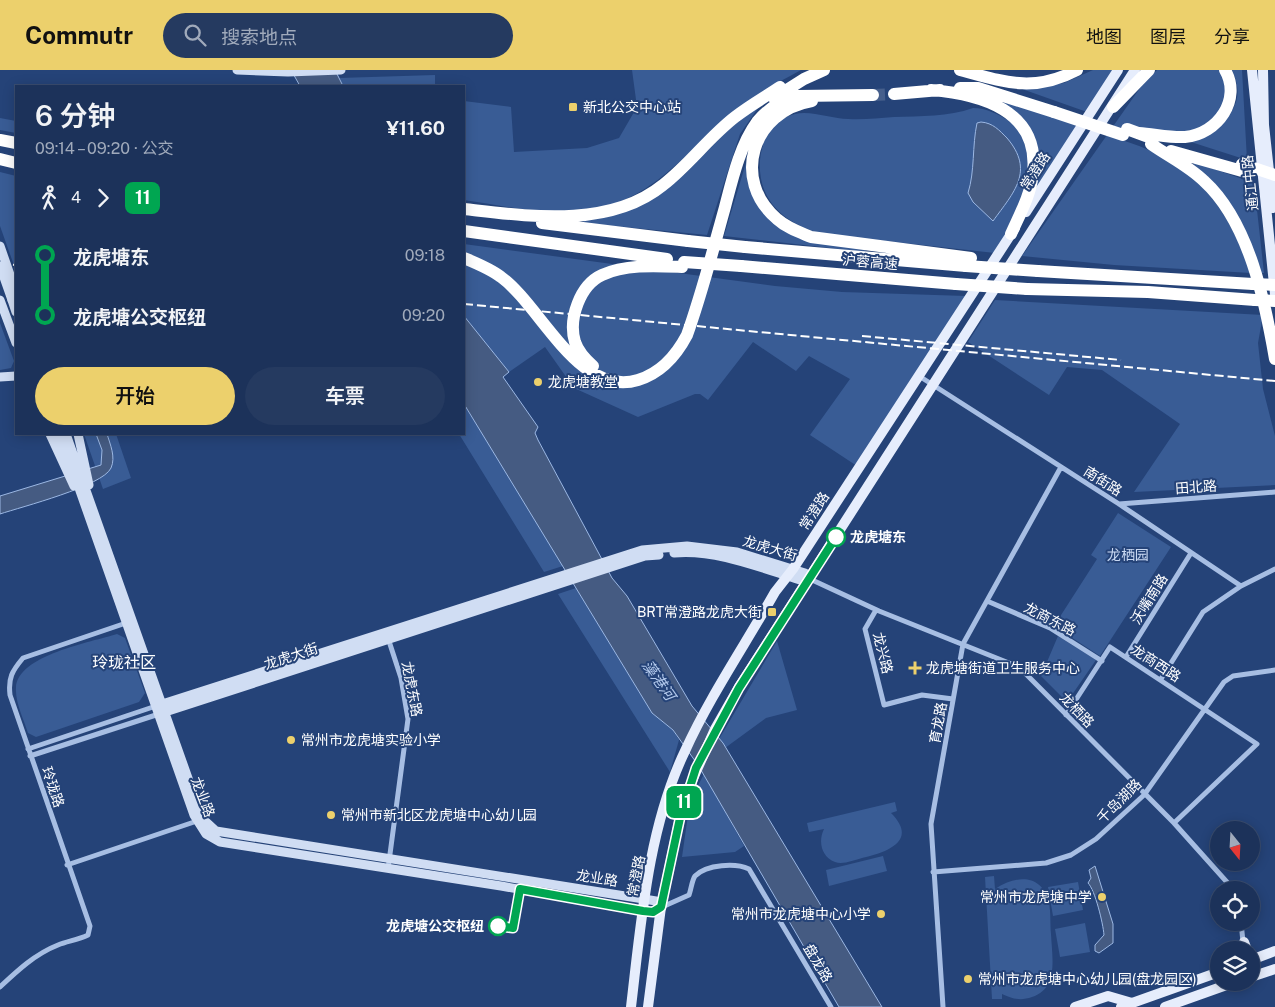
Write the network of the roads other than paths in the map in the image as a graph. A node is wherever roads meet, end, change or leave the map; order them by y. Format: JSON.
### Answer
{"nodes":[{"id":1,"x":237,"y":70,"type":"edge"},
{"id":2,"x":340,"y":70,"type":"edge"},
{"id":3,"x":824,"y":70,"type":"edge"},
{"id":4,"x":959,"y":70,"type":"edge"},
{"id":5,"x":1077,"y":70,"type":"edge"},
{"id":6,"x":1118,"y":70,"type":"edge"},
{"id":7,"x":1135,"y":70,"type":"edge"},
{"id":8,"x":1149,"y":70,"type":"edge"},
{"id":9,"x":1225,"y":70,"type":"edge"},
{"id":10,"x":1252,"y":70,"type":"edge"},
{"id":11,"x":1263,"y":70,"type":"edge"},
{"id":12,"x":1263,"y":86,"type":"junction"},
{"id":13,"x":931,"y":90,"type":"junction"},
{"id":14,"x":894,"y":94,"type":"tunnel mouth"},
{"id":15,"x":873,"y":95,"type":"tunnel mouth"},
{"id":16,"x":851,"y":96,"type":"junction"},
{"id":17,"x":1112,"y":107,"type":"junction"},
{"id":18,"x":1056,"y":110,"type":"junction"},
{"id":19,"x":1130,"y":133,"type":"junction"},
{"id":20,"x":0,"y":140,"type":"edge"},
{"id":21,"x":15,"y":143,"type":"edge"},
{"id":22,"x":1151,"y":144,"type":"junction"},
{"id":23,"x":0,"y":158,"type":"edge"},
{"id":24,"x":1275,"y":158,"type":"edge"},
{"id":25,"x":15,"y":162,"type":"edge"},
{"id":26,"x":1242,"y":168,"type":"junction"},
{"id":27,"x":1275,"y":175,"type":"edge"},
{"id":28,"x":1275,"y":182,"type":"edge"},
{"id":29,"x":465,"y":209,"type":"edge"},
{"id":30,"x":465,"y":213,"type":"edge"},
{"id":31,"x":1275,"y":224,"type":"edge"},
{"id":32,"x":465,"y":231,"type":"edge"},
{"id":33,"x":1011,"y":234,"type":"junction"},
{"id":34,"x":0,"y":246,"type":"edge"},
{"id":35,"x":465,"y":259,"type":"edge"},
{"id":36,"x":969,"y":262,"type":"junction"},
{"id":37,"x":683,"y":264,"type":"junction"},
{"id":38,"x":0,"y":266,"type":"edge"},
{"id":39,"x":15,"y":284,"type":"edge"},
{"id":40,"x":1275,"y":285,"type":"edge"},
{"id":41,"x":0,"y":288,"type":"edge"},
{"id":42,"x":1275,"y":294,"type":"edge"},
{"id":43,"x":14,"y":296,"type":"edge"},
{"id":44,"x":0,"y":300,"type":"edge"},
{"id":45,"x":1275,"y":301,"type":"edge"},
{"id":46,"x":15,"y":341,"type":"edge"},
{"id":47,"x":1275,"y":358,"type":"edge"},
{"id":48,"x":15,"y":376,"type":"edge"},
{"id":49,"x":919,"y":376,"type":"junction"},
{"id":50,"x":0,"y":377,"type":"edge"},
{"id":51,"x":934,"y":385,"type":"junction"},
{"id":52,"x":51,"y":435,"type":"edge"},
{"id":53,"x":60,"y":435,"type":"edge"},
{"id":54,"x":66,"y":435,"type":"edge"},
{"id":55,"x":78,"y":435,"type":"edge"},
{"id":56,"x":1061,"y":467,"type":"junction"},
{"id":57,"x":76,"y":469,"type":"junction"},
{"id":58,"x":1275,"y":492,"type":"edge"},
{"id":59,"x":1119,"y":504,"type":"junction"},
{"id":60,"x":1191,"y":552,"type":"junction"},
{"id":61,"x":1275,"y":569,"type":"edge"},
{"id":62,"x":790,"y":572,"type":"junction"},
{"id":63,"x":810,"y":579,"type":"junction"},
{"id":64,"x":1240,"y":586,"type":"junction"},
{"id":65,"x":987,"y":601,"type":"junction"},
{"id":66,"x":876,"y":610,"type":"junction"},
{"id":67,"x":129,"y":621,"type":"junction"},
{"id":68,"x":388,"y":636,"type":"junction"},
{"id":69,"x":963,"y":644,"type":"junction"},
{"id":70,"x":1126,"y":657,"type":"junction"},
{"id":71,"x":1102,"y":661,"type":"junction"},
{"id":72,"x":1275,"y":670,"type":"edge"},
{"id":73,"x":1161,"y":679,"type":"junction"},
{"id":74,"x":953,"y":700,"type":"junction"},
{"id":75,"x":160,"y":709,"type":"junction"},
{"id":76,"x":1206,"y":709,"type":"junction"},
{"id":77,"x":1066,"y":715,"type":"junction"},
{"id":78,"x":28,"y":748,"type":"junction"},
{"id":79,"x":30,"y":756,"type":"junction"},
{"id":80,"x":1144,"y":794,"type":"junction"},
{"id":81,"x":200,"y":820,"type":"junction"},
{"id":82,"x":1174,"y":823,"type":"junction"},
{"id":83,"x":388,"y":864,"type":"junction"},
{"id":84,"x":68,"y":865,"type":"junction"},
{"id":85,"x":933,"y":872,"type":"junction"},
{"id":86,"x":1226,"y":881,"type":"edge"},
{"id":87,"x":645,"y":899,"type":"junction"},
{"id":88,"x":661,"y":907,"type":"junction"},
{"id":89,"x":643,"y":911,"type":"junction"},
{"id":90,"x":1275,"y":951,"type":"edge"},
{"id":91,"x":1260,"y":955,"type":"edge"},
{"id":92,"x":1263,"y":956,"type":"junction"},
{"id":93,"x":1260,"y":957,"type":"edge"},
{"id":94,"x":1275,"y":970,"type":"edge"},
{"id":95,"x":1260,"y":974,"type":"edge"},
{"id":96,"x":1210,"y":975,"type":"edge"},
{"id":97,"x":0,"y":987,"type":"edge"},
{"id":98,"x":1210,"y":991,"type":"edge"},
{"id":99,"x":1132,"y":1003,"type":"junction"},
{"id":100,"x":631,"y":1007,"type":"edge"},
{"id":101,"x":648,"y":1007,"type":"edge"},
{"id":102,"x":831,"y":1007,"type":"edge"},
{"id":103,"x":942,"y":1007,"type":"edge"},
{"id":104,"x":1075,"y":1007,"type":"edge"},
{"id":105,"x":1121,"y":1007,"type":"edge"},
{"id":106,"x":1165,"y":1007,"type":"edge"}],
"edges":[{"from":1,"to":2,"type":"street"},
{"from":3,"to":29,"type":"highway"},
{"from":3,"to":37,"type":"highway"},
{"from":4,"to":5,"type":"highway"},
{"from":4,"to":18,"type":"highway"},
{"from":6,"to":33,"type":"main road","name":"常澄路"},
{"from":7,"to":17,"type":"main road"},
{"from":8,"to":17,"type":"highway"},
{"from":9,"to":19,"type":"highway"},
{"from":10,"to":42,"type":"main road","name":"通江中路"},
{"from":11,"to":12,"type":"main road","name":"通江中路"},
{"from":12,"to":24,"type":"main road"},
{"from":12,"to":31,"type":"main road","name":"通江中路"},
{"from":13,"to":14,"type":"highway"},
{"from":13,"to":18,"type":"highway"},
{"from":13,"to":33,"type":"highway"},
{"from":15,"to":16,"type":"highway"},
{"from":16,"to":35,"type":"highway"},
{"from":16,"to":36,"type":"highway"},
{"from":17,"to":51,"type":"main road"},
{"from":18,"to":19,"type":"highway"},
{"from":19,"to":22,"type":"highway"},
{"from":19,"to":26,"type":"highway"},
{"from":20,"to":21,"type":"highway"},
{"from":22,"to":26,"type":"highway"},
{"from":22,"to":47,"type":"highway"},
{"from":23,"to":25,"type":"highway"},
{"from":26,"to":27,"type":"highway","bridge":true},
{"from":26,"to":28,"type":"highway"},
{"from":30,"to":36,"type":"highway","name":"沪蓉高速","bridge":true},
{"from":32,"to":37,"type":"highway","name":"沪蓉高速"},
{"from":33,"to":49,"type":"main road","name":"常澄路"},
{"from":34,"to":43,"type":"street","bridge":true},
{"from":36,"to":40,"type":"highway","bridge":true},
{"from":37,"to":45,"type":"highway","name":"沪蓉高速","bridge":true},
{"from":38,"to":43,"type":"street","bridge":true},
{"from":39,"to":41,"type":"street"},
{"from":44,"to":46,"type":"street"},
{"from":48,"to":50,"type":"street"},
{"from":49,"to":51,"type":"street","name":"南街路"},
{"from":49,"to":62,"type":"main road","name":"常澄路"},
{"from":51,"to":56,"type":"street","name":"南街路"},
{"from":51,"to":63,"type":"main road"},
{"from":52,"to":57,"type":"street"},
{"from":53,"to":57,"type":"street","name":"龙业路"},
{"from":54,"to":57,"type":"street","name":"龙业路"},
{"from":55,"to":57,"type":"street"},
{"from":56,"to":59,"type":"street","name":"南街路"},
{"from":56,"to":65,"type":"street","name":"育龙路"},
{"from":57,"to":67,"type":"street","name":"龙业路"},
{"from":58,"to":59,"type":"street","name":"田北路"},
{"from":59,"to":60,"type":"street","name":"南街路"},
{"from":60,"to":64,"type":"street","name":"南街路"},
{"from":60,"to":70,"type":"street","name":"沃嘴南路"},
{"from":61,"to":64,"type":"street"},
{"from":62,"to":63,"type":"street","name":"龙虎大街"},
{"from":62,"to":68,"type":"street","name":"龙虎大街"},
{"from":62,"to":87,"type":"main road","name":"常澄路"},
{"from":63,"to":66,"type":"street","name":"龙栖路"},
{"from":63,"to":88,"type":"main road"},
{"from":64,"to":73,"type":"street"},
{"from":65,"to":69,"type":"street","name":"育龙路"},
{"from":65,"to":71,"type":"street","name":"龙商东路"},
{"from":66,"to":69,"type":"street","name":"龙栖路"},
{"from":66,"to":74,"type":"street","name":"龙兴路"},
{"from":67,"to":75,"type":"street","name":"龙业路"},
{"from":67,"to":78,"type":"street","name":"玲珑路"},
{"from":68,"to":75,"type":"street","name":"龙虎大街"},
{"from":68,"to":83,"type":"street","name":"龙虎东路"},
{"from":69,"to":74,"type":"street","name":"育龙路"},
{"from":69,"to":77,"type":"street","name":"龙栖路"},
{"from":70,"to":71,"type":"street","name":"龙商西路"},
{"from":70,"to":73,"type":"street","name":"龙商西路"},
{"from":71,"to":77,"type":"street","name":"龙商西路"},
{"from":72,"to":76,"type":"street","name":"千岛湖路"},
{"from":73,"to":76,"type":"street","name":"龙商西路"},
{"from":74,"to":85,"type":"street","name":"育龙路"},
{"from":75,"to":78,"type":"street","name":"龙虎大街"},
{"from":75,"to":79,"type":"street","name":"龙虎大街"},
{"from":75,"to":81,"type":"street","name":"龙业路"},
{"from":76,"to":80,"type":"street","name":"千岛湖路"},
{"from":76,"to":82,"type":"street","name":"龙商西路"},
{"from":77,"to":80,"type":"street","name":"龙栖路"},
{"from":78,"to":79,"type":"street","name":"玲珑路"},
{"from":79,"to":84,"type":"street","name":"玲珑路"},
{"from":80,"to":82,"type":"street","name":"龙栖路"},
{"from":80,"to":85,"type":"street","name":"千岛湖路"},
{"from":81,"to":83,"type":"street","name":"龙业路"},
{"from":81,"to":84,"type":"street"},
{"from":82,"to":86,"type":"street","name":"龙栖路"},
{"from":83,"to":87,"type":"street","name":"龙业路"},
{"from":83,"to":89,"type":"street","name":"龙业路"},
{"from":84,"to":97,"type":"street","name":"玲珑路"},
{"from":85,"to":103,"type":"street","name":"育龙路"},
{"from":87,"to":88,"type":"street","name":"龙业路"},
{"from":87,"to":89,"type":"main road","name":"常澄路"},
{"from":88,"to":89,"type":"street","name":"龙业路"},
{"from":88,"to":101,"type":"main road"},
{"from":88,"to":102,"type":"street","name":"盘龙路"},
{"from":89,"to":100,"type":"main road","name":"常澄路"},
{"from":90,"to":92,"type":"main road"},
{"from":91,"to":92,"type":"main road"},
{"from":92,"to":93,"type":"main road"},
{"from":94,"to":95,"type":"main road"},
{"from":96,"to":99,"type":"main road"},
{"from":98,"to":106,"type":"main road"},
{"from":99,"to":104,"type":"main road"},
{"from":99,"to":105,"type":"main road"}]}
